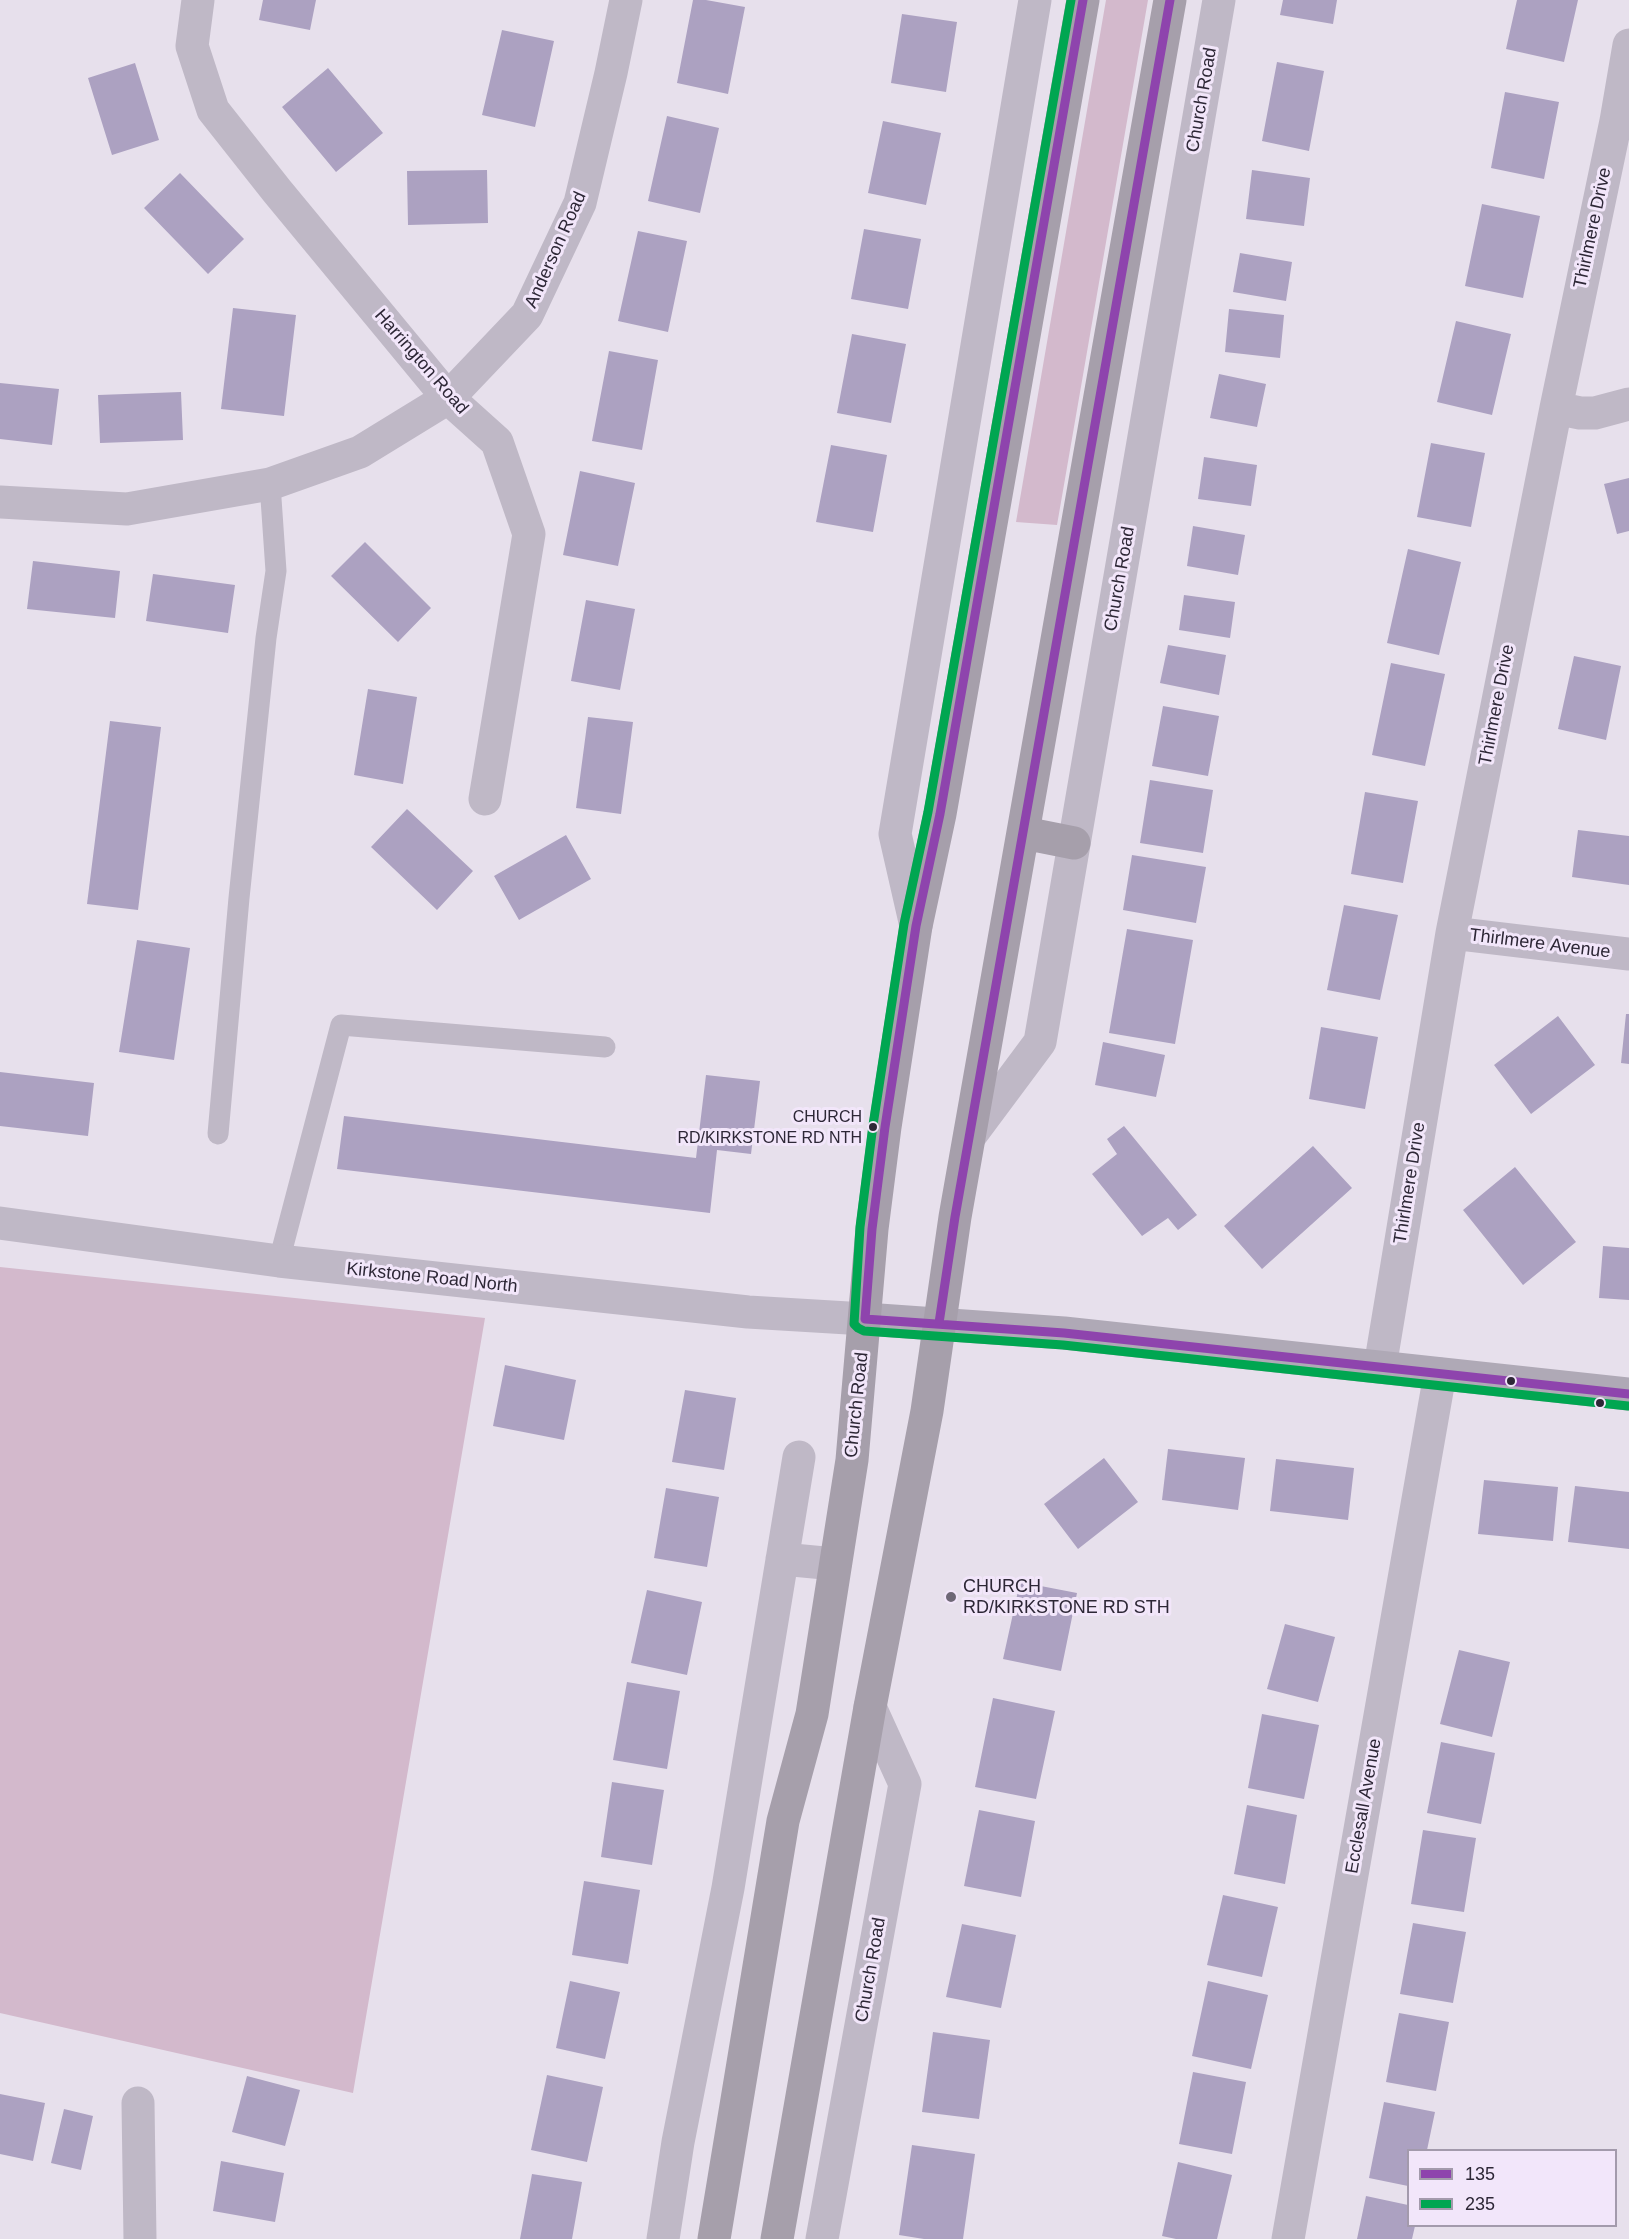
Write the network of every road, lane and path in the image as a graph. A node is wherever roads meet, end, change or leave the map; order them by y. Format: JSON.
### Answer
{"nodes":[{"id":1,"x":198,"y":0,"type":"edge"},
{"id":2,"x":626,"y":0,"type":"edge"},
{"id":3,"x":1035,"y":0,"type":"edge"},
{"id":4,"x":1083,"y":0,"type":"edge"},
{"id":5,"x":1170,"y":0,"type":"edge"},
{"id":6,"x":1219,"y":0,"type":"edge"},
{"id":7,"x":1629,"y":45,"type":"edge"},
{"id":8,"x":448,"y":398,"type":"junction"},
{"id":9,"x":1629,"y":404,"type":"edge"},
{"id":10,"x":1556,"y":408,"type":"junction"},
{"id":11,"x":270,"y":484,"type":"junction"},
{"id":12,"x":0,"y":502,"type":"edge"},
{"id":13,"x":485,"y":799,"type":"dead end"},
{"id":14,"x":1024,"y":833,"type":"junction"},
{"id":15,"x":1074,"y":843,"type":"junction"},
{"id":16,"x":916,"y":926,"type":"junction"},
{"id":17,"x":1452,"y":933,"type":"junction"},
{"id":18,"x":1629,"y":954,"type":"edge"},
{"id":19,"x":605,"y":1047,"type":"dead end"},
{"id":20,"x":218,"y":1134,"type":"dead end"},
{"id":21,"x":970,"y":1136,"type":"junction"},
{"id":22,"x":0,"y":1223,"type":"edge"},
{"id":23,"x":279,"y":1261,"type":"junction"},
{"id":24,"x":865,"y":1319,"type":"junction"},
{"id":25,"x":939,"y":1323,"type":"junction"},
{"id":26,"x":1380,"y":1367,"type":"junction"},
{"id":27,"x":1440,"y":1374,"type":"junction"},
{"id":28,"x":1629,"y":1395,"type":"edge"},
{"id":29,"x":799,"y":1457,"type":"dead end"},
{"id":30,"x":782,"y":1559,"type":"junction"},
{"id":31,"x":835,"y":1564,"type":"junction"},
{"id":32,"x":870,"y":1707,"type":"junction"},
{"id":33,"x":728,"y":1888,"type":"junction"},
{"id":34,"x":771,"y":1894,"type":"junction"},
{"id":35,"x":138,"y":2103,"type":"dead end"},
{"id":36,"x":140,"y":2239,"type":"edge"},
{"id":37,"x":663,"y":2239,"type":"edge"},
{"id":38,"x":714,"y":2239,"type":"edge"},
{"id":39,"x":777,"y":2239,"type":"edge"},
{"id":40,"x":822,"y":2239,"type":"edge"},
{"id":41,"x":1288,"y":2239,"type":"edge"}],
"edges":[{"from":1,"to":8,"type":"street","name":"Harrington Road"},
{"from":2,"to":8,"type":"street","name":"Anderson Road"},
{"from":3,"to":16,"type":"street","name":"Church Road"},
{"from":4,"to":16,"type":"highway","name":"Church Road"},
{"from":5,"to":14,"type":"highway","name":"Church Road"},
{"from":6,"to":15,"type":"street","name":"Church Road"},
{"from":7,"to":10,"type":"street","name":"Thirlmere Drive"},
{"from":8,"to":11,"type":"street","name":"Anderson Road"},
{"from":8,"to":13,"type":"street","name":"Harrington Road"},
{"from":9,"to":10,"type":"street"},
{"from":10,"to":17,"type":"street","name":"Thirlmere Drive"},
{"from":11,"to":12,"type":"street","name":"Anderson Road"},
{"from":11,"to":20,"type":"lane"},
{"from":14,"to":15,"type":"highway"},
{"from":14,"to":21,"type":"highway","name":"Church Road"},
{"from":15,"to":21,"type":"street","name":"Church Road"},
{"from":16,"to":24,"type":"highway","name":"Church Road"},
{"from":17,"to":18,"type":"street","name":"Thirlmere Avenue"},
{"from":17,"to":26,"type":"street","name":"Thirlmere Drive"},
{"from":19,"to":23,"type":"lane"},
{"from":21,"to":25,"type":"highway","name":"Church Road"},
{"from":22,"to":23,"type":"street","name":"Kirkstone Road North"},
{"from":23,"to":24,"type":"street","name":"Kirkstone Road North"},
{"from":24,"to":25,"type":"street"},
{"from":24,"to":31,"type":"highway","name":"Church Road"},
{"from":25,"to":26,"type":"street"},
{"from":25,"to":32,"type":"highway","name":"Church Road"},
{"from":26,"to":27,"type":"street"},
{"from":27,"to":28,"type":"street"},
{"from":27,"to":41,"type":"street","name":"Ecclesall Avenue"},
{"from":29,"to":30,"type":"street"},
{"from":30,"to":31,"type":"street"},
{"from":30,"to":33,"type":"street"},
{"from":31,"to":34,"type":"highway","name":"Church Road"},
{"from":32,"to":39,"type":"highway","name":"Church Road"},
{"from":32,"to":40,"type":"street","name":"Church Road"},
{"from":33,"to":34,"type":"street"},
{"from":33,"to":37,"type":"street"},
{"from":34,"to":38,"type":"highway","name":"Church Road"},
{"from":35,"to":36,"type":"street"}]}
